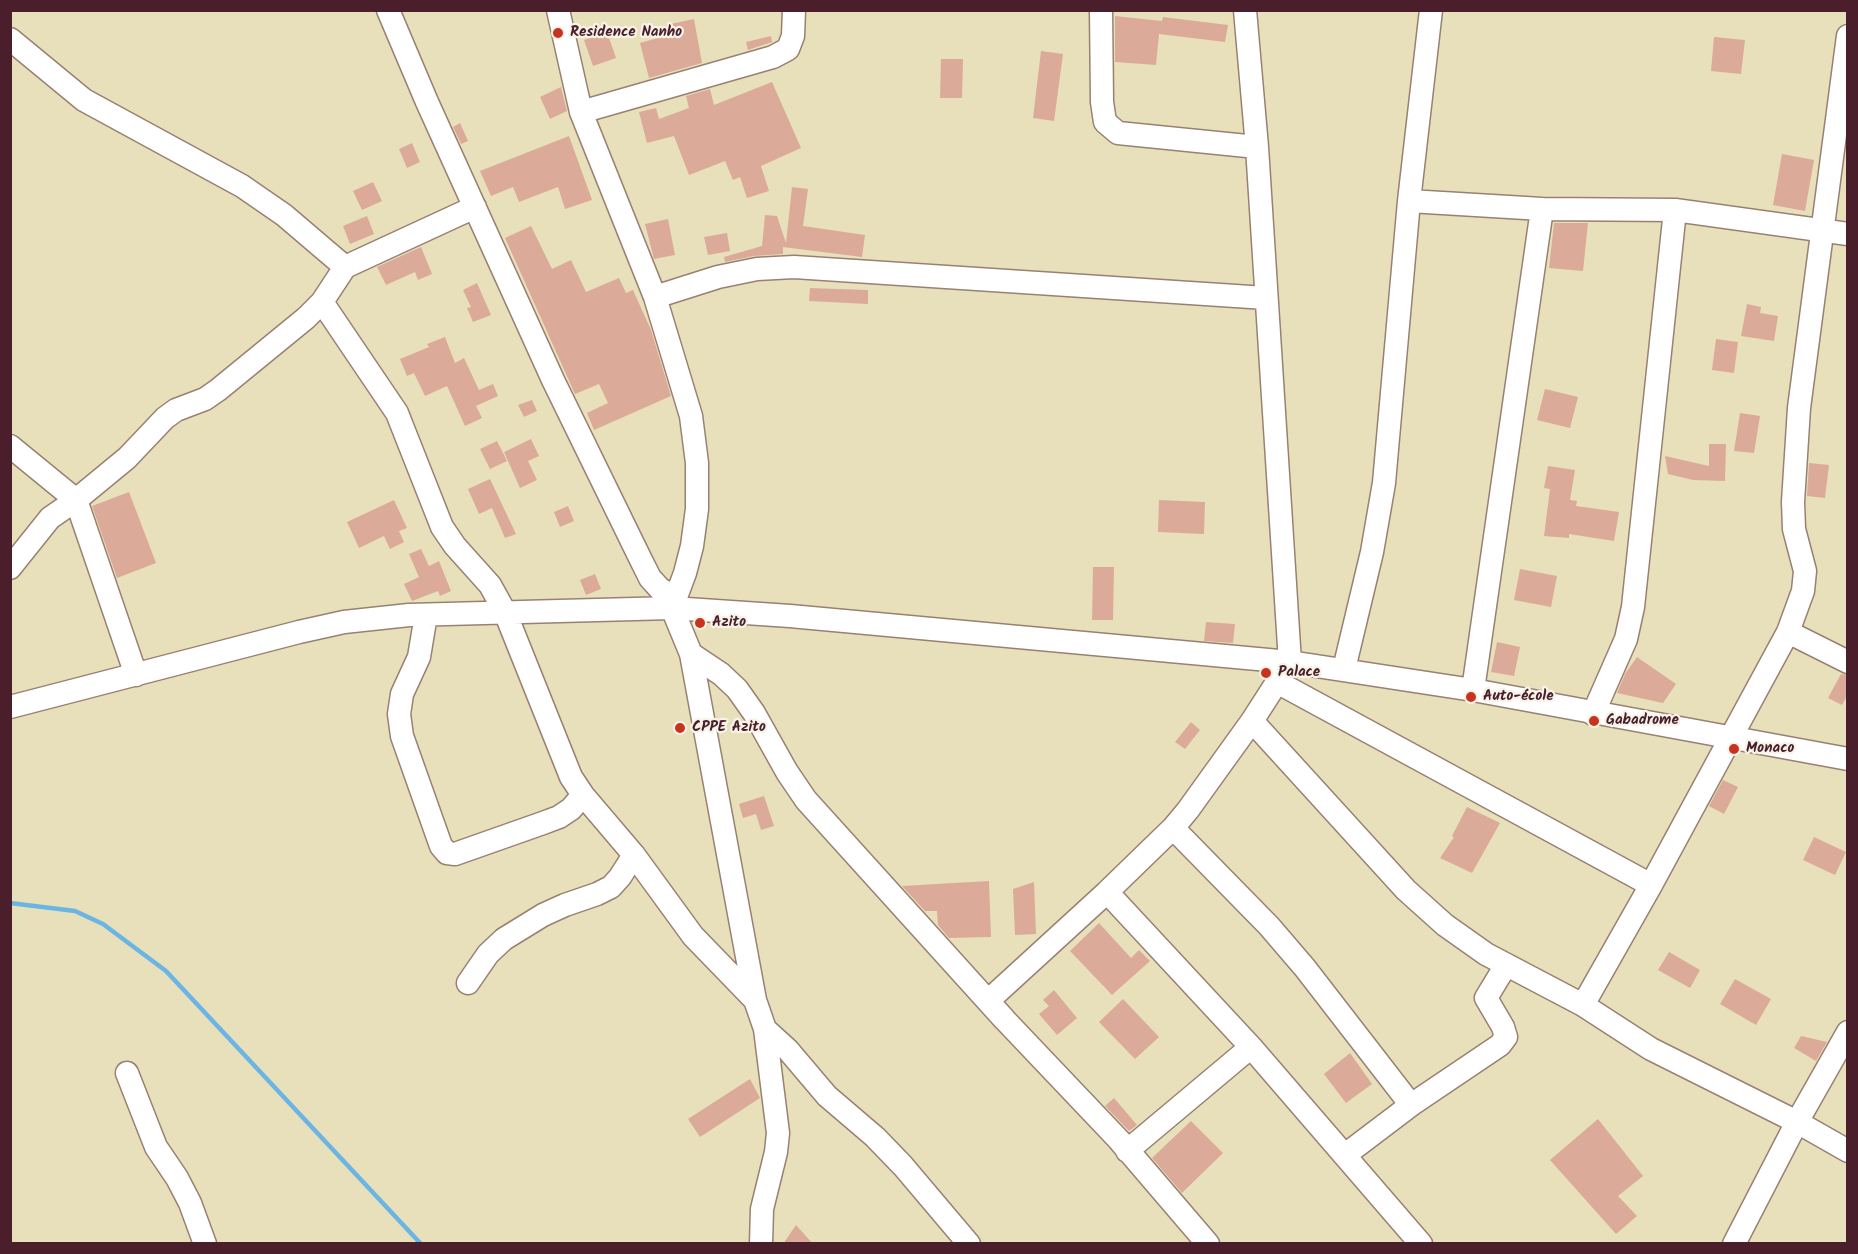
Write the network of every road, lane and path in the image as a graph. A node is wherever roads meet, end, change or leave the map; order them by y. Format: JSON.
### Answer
{"nodes":[{"id":1,"x":388,"y":10,"type":"edge"},
{"id":2,"x":558,"y":10,"type":"edge"},
{"id":3,"x":794,"y":10,"type":"edge"},
{"id":4,"x":1101,"y":10,"type":"edge"},
{"id":5,"x":1245,"y":10,"type":"edge"},
{"id":6,"x":1431,"y":10,"type":"edge"},
{"id":7,"x":1848,"y":36,"type":"edge"},
{"id":8,"x":10,"y":39,"type":"edge"},
{"id":9,"x":581,"y":112,"type":"junction"},
{"id":10,"x":1257,"y":147,"type":"junction"},
{"id":11,"x":1409,"y":201,"type":"junction"},
{"id":12,"x":475,"y":207,"type":"junction"},
{"id":13,"x":1542,"y":209,"type":"junction"},
{"id":14,"x":1675,"y":210,"type":"junction"},
{"id":15,"x":1823,"y":230,"type":"junction"},
{"id":16,"x":1848,"y":234,"type":"edge"},
{"id":17,"x":345,"y":267,"type":"junction"},
{"id":18,"x":655,"y":297,"type":"junction"},
{"id":19,"x":1266,"y":298,"type":"junction"},
{"id":20,"x":322,"y":302,"type":"junction"},
{"id":21,"x":10,"y":446,"type":"edge"},
{"id":22,"x":76,"y":500,"type":"junction"},
{"id":23,"x":10,"y":568,"type":"edge"},
{"id":24,"x":674,"y":603,"type":"junction"},
{"id":25,"x":505,"y":612,"type":"junction"},
{"id":26,"x":426,"y":615,"type":"junction"},
{"id":27,"x":1788,"y":632,"type":"junction"},
{"id":28,"x":691,"y":654,"type":"junction"},
{"id":29,"x":1290,"y":662,"type":"junction"},
{"id":30,"x":1848,"y":662,"type":"edge"},
{"id":31,"x":1344,"y":669,"type":"junction"},
{"id":32,"x":136,"y":675,"type":"junction"},
{"id":33,"x":1277,"y":682,"type":"junction"},
{"id":34,"x":1473,"y":690,"type":"junction"},
{"id":35,"x":10,"y":707,"type":"edge"},
{"id":36,"x":1593,"y":714,"type":"junction"},
{"id":37,"x":1252,"y":721,"type":"junction"},
{"id":38,"x":1730,"y":736,"type":"junction"},
{"id":39,"x":1848,"y":759,"type":"edge"},
{"id":40,"x":583,"y":795,"type":"junction"},
{"id":41,"x":1173,"y":828,"type":"junction"},
{"id":42,"x":634,"y":855,"type":"junction"},
{"id":43,"x":1651,"y":885,"type":"junction"},
{"id":44,"x":1107,"y":892,"type":"junction"},
{"id":45,"x":1506,"y":965,"type":"junction"},
{"id":46,"x":468,"y":982,"type":"dead end"},
{"id":47,"x":755,"y":1000,"type":"junction"},
{"id":48,"x":989,"y":1000,"type":"junction"},
{"id":49,"x":1583,"y":1005,"type":"junction"},
{"id":50,"x":765,"y":1029,"type":"junction"},
{"id":51,"x":1848,"y":1032,"type":"edge"},
{"id":52,"x":1251,"y":1047,"type":"junction"},
{"id":53,"x":127,"y":1073,"type":"dead end"},
{"id":54,"x":1412,"y":1106,"type":"junction"},
{"id":55,"x":1797,"y":1122,"type":"junction"},
{"id":56,"x":1848,"y":1150,"type":"edge"},
{"id":57,"x":1127,"y":1151,"type":"junction"},
{"id":58,"x":1345,"y":1155,"type":"junction"},
{"id":59,"x":205,"y":1244,"type":"edge"},
{"id":60,"x":761,"y":1244,"type":"edge"},
{"id":61,"x":969,"y":1244,"type":"edge"},
{"id":62,"x":1208,"y":1244,"type":"edge"},
{"id":63,"x":1421,"y":1244,"type":"edge"},
{"id":64,"x":1734,"y":1244,"type":"edge"}],
"edges":[{"from":1,"to":12,"type":"street"},
{"from":2,"to":9,"type":"street"},
{"from":3,"to":9,"type":"street"},
{"from":4,"to":10,"type":"street"},
{"from":5,"to":10,"type":"street"},
{"from":6,"to":11,"type":"street"},
{"from":7,"to":15,"type":"street"},
{"from":8,"to":17,"type":"street"},
{"from":9,"to":18,"type":"street"},
{"from":10,"to":19,"type":"street"},
{"from":11,"to":13,"type":"street"},
{"from":11,"to":31,"type":"street"},
{"from":12,"to":17,"type":"street"},
{"from":12,"to":24,"type":"street"},
{"from":13,"to":14,"type":"street"},
{"from":13,"to":34,"type":"street"},
{"from":14,"to":15,"type":"street"},
{"from":14,"to":36,"type":"street"},
{"from":15,"to":16,"type":"street"},
{"from":15,"to":27,"type":"street"},
{"from":17,"to":20,"type":"street"},
{"from":18,"to":19,"type":"street"},
{"from":18,"to":24,"type":"street"},
{"from":19,"to":29,"type":"street"},
{"from":20,"to":22,"type":"street"},
{"from":20,"to":25,"type":"street"},
{"from":21,"to":22,"type":"street"},
{"from":22,"to":23,"type":"street"},
{"from":22,"to":32,"type":"street"},
{"from":24,"to":25,"type":"street"},
{"from":24,"to":28,"type":"street"},
{"from":24,"to":29,"type":"street"},
{"from":25,"to":26,"type":"street"},
{"from":25,"to":40,"type":"street"},
{"from":26,"to":32,"type":"street"},
{"from":26,"to":40,"type":"street"},
{"from":27,"to":30,"type":"street"},
{"from":27,"to":38,"type":"street"},
{"from":28,"to":47,"type":"street"},
{"from":28,"to":48,"type":"street"},
{"from":29,"to":31,"type":"street"},
{"from":29,"to":33,"type":"street"},
{"from":31,"to":34,"type":"street"},
{"from":32,"to":35,"type":"street"},
{"from":33,"to":37,"type":"street"},
{"from":33,"to":43,"type":"street"},
{"from":34,"to":36,"type":"street"},
{"from":36,"to":38,"type":"street"},
{"from":37,"to":41,"type":"street"},
{"from":37,"to":45,"type":"street"},
{"from":38,"to":39,"type":"street"},
{"from":38,"to":43,"type":"street"},
{"from":40,"to":42,"type":"street"},
{"from":41,"to":44,"type":"street"},
{"from":41,"to":54,"type":"street"},
{"from":42,"to":46,"type":"street"},
{"from":42,"to":47,"type":"street"},
{"from":43,"to":49,"type":"street"},
{"from":44,"to":48,"type":"street"},
{"from":44,"to":52,"type":"street"},
{"from":45,"to":49,"type":"street"},
{"from":45,"to":54,"type":"street"},
{"from":47,"to":50,"type":"street"},
{"from":48,"to":57,"type":"street"},
{"from":49,"to":55,"type":"street"},
{"from":50,"to":60,"type":"street"},
{"from":50,"to":61,"type":"street"},
{"from":51,"to":55,"type":"street"},
{"from":52,"to":57,"type":"street"},
{"from":52,"to":58,"type":"street"},
{"from":53,"to":59,"type":"street"},
{"from":54,"to":58,"type":"street"},
{"from":55,"to":56,"type":"street"},
{"from":55,"to":64,"type":"street"},
{"from":57,"to":62,"type":"street"},
{"from":58,"to":63,"type":"street"}]}
